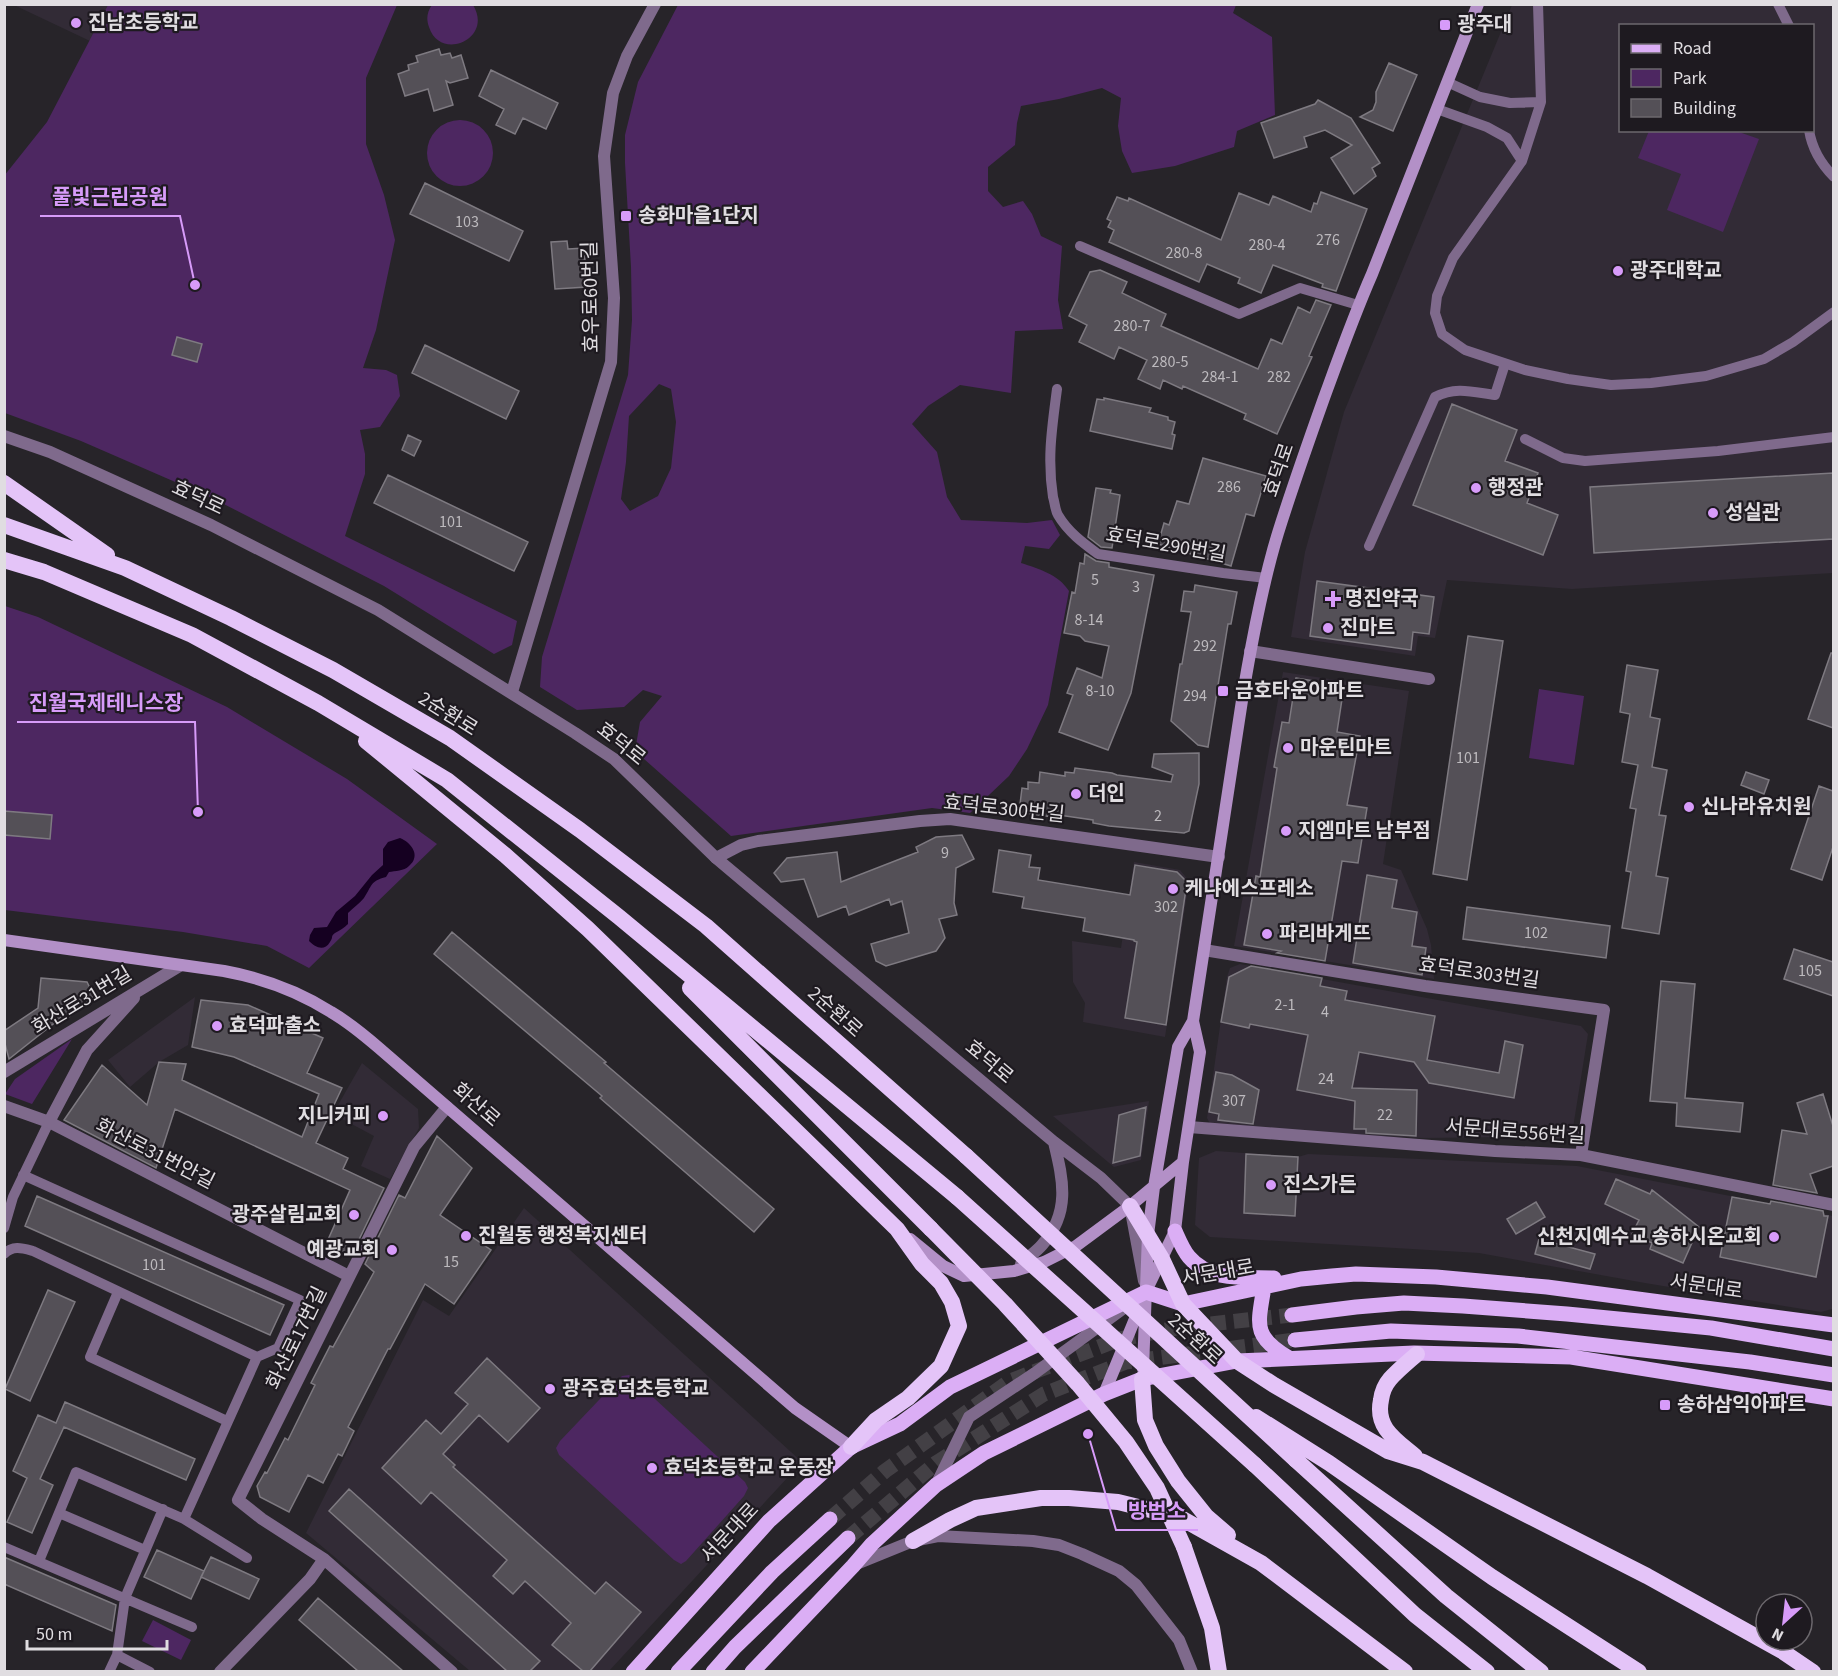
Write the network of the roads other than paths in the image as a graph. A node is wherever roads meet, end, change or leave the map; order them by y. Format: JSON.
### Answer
{"nodes":[{"id":1,"x":655,"y":4,"type":"edge"},
{"id":2,"x":1478,"y":4,"type":"edge"},
{"id":3,"x":1538,"y":4,"type":"edge"},
{"id":4,"x":1778,"y":4,"type":"edge"},
{"id":5,"x":1788,"y":24,"type":"edge"},
{"id":6,"x":1447,"y":82,"type":"junction"},
{"id":7,"x":1541,"y":102,"type":"junction"},
{"id":8,"x":1437,"y":109,"type":"junction"},
{"id":9,"x":1809,"y":132,"type":"edge"},
{"id":10,"x":1522,"y":160,"type":"junction"},
{"id":11,"x":1833,"y":177,"type":"edge"},
{"id":12,"x":1080,"y":246,"type":"dead end"},
{"id":13,"x":1358,"y":305,"type":"junction"},
{"id":14,"x":1833,"y":312,"type":"edge"},
{"id":15,"x":1505,"y":364,"type":"junction"},
{"id":16,"x":1057,"y":389,"type":"dead end"},
{"id":17,"x":4,"y":436,"type":"edge"},
{"id":18,"x":1833,"y":437,"type":"edge"},
{"id":19,"x":1525,"y":439,"type":"dead end"},
{"id":20,"x":4,"y":483,"type":"edge"},
{"id":21,"x":4,"y":525,"type":"edge"},
{"id":22,"x":1369,"y":546,"type":"dead end"},
{"id":23,"x":4,"y":560,"type":"edge"},
{"id":24,"x":125,"y":568,"type":"junction"},
{"id":25,"x":1266,"y":578,"type":"junction"},
{"id":26,"x":1250,"y":651,"type":"junction"},
{"id":27,"x":1429,"y":679,"type":"dead end"},
{"id":28,"x":512,"y":692,"type":"junction"},
{"id":29,"x":318,"y":702,"type":"junction"},
{"id":30,"x":1219,"y":857,"type":"junction"},
{"id":31,"x":716,"y":858,"type":"junction"},
{"id":32,"x":619,"y":917,"type":"junction"},
{"id":33,"x":4,"y":940,"type":"edge"},
{"id":34,"x":1204,"y":950,"type":"junction"},
{"id":35,"x":181,"y":965,"type":"junction"},
{"id":36,"x":145,"y":986,"type":"junction"},
{"id":37,"x":1193,"y":1021,"type":"junction"},
{"id":38,"x":4,"y":1072,"type":"edge"},
{"id":39,"x":4,"y":1106,"type":"edge"},
{"id":40,"x":447,"y":1107,"type":"junction"},
{"id":41,"x":49,"y":1122,"type":"junction"},
{"id":42,"x":1189,"y":1127,"type":"junction"},
{"id":43,"x":1054,"y":1142,"type":"junction"},
{"id":44,"x":1581,"y":1155,"type":"junction"},
{"id":45,"x":1183,"y":1162,"type":"junction"},
{"id":46,"x":23,"y":1175,"type":"junction"},
{"id":47,"x":1154,"y":1187,"type":"junction"},
{"id":48,"x":1833,"y":1205,"type":"edge"},
{"id":49,"x":1130,"y":1206,"type":"junction"},
{"id":50,"x":4,"y":1228,"type":"edge"},
{"id":51,"x":897,"y":1229,"type":"junction"},
{"id":52,"x":1175,"y":1232,"type":"junction"},
{"id":53,"x":1148,"y":1235,"type":"junction"},
{"id":54,"x":4,"y":1254,"type":"edge"},
{"id":55,"x":1162,"y":1259,"type":"junction"},
{"id":56,"x":1014,"y":1271,"type":"junction"},
{"id":57,"x":349,"y":1276,"type":"junction"},
{"id":58,"x":1301,"y":1279,"type":"junction"},
{"id":59,"x":1264,"y":1287,"type":"junction"},
{"id":60,"x":118,"y":1292,"type":"junction"},
{"id":61,"x":1146,"y":1293,"type":"junction"},
{"id":62,"x":1184,"y":1304,"type":"junction"},
{"id":63,"x":1292,"y":1315,"type":"tunnel mouth"},
{"id":64,"x":1833,"y":1325,"type":"edge"},
{"id":65,"x":1295,"y":1340,"type":"tunnel mouth"},
{"id":66,"x":1833,"y":1349,"type":"edge"},
{"id":67,"x":1417,"y":1354,"type":"junction"},
{"id":68,"x":257,"y":1357,"type":"junction"},
{"id":69,"x":1289,"y":1358,"type":"junction"},
{"id":70,"x":1237,"y":1361,"type":"junction"},
{"id":71,"x":1833,"y":1375,"type":"edge"},
{"id":72,"x":1142,"y":1379,"type":"junction"},
{"id":73,"x":1104,"y":1394,"type":"junction"},
{"id":74,"x":1833,"y":1399,"type":"edge"},
{"id":75,"x":1235,"y":1404,"type":"junction"},
{"id":76,"x":228,"y":1422,"type":"junction"},
{"id":77,"x":851,"y":1447,"type":"junction"},
{"id":78,"x":1423,"y":1462,"type":"junction"},
{"id":79,"x":936,"y":1485,"type":"junction"},
{"id":80,"x":163,"y":1509,"type":"junction"},
{"id":81,"x":59,"y":1513,"type":"junction"},
{"id":82,"x":184,"y":1519,"type":"junction"},
{"id":83,"x":830,"y":1519,"type":"tunnel mouth"},
{"id":84,"x":848,"y":1538,"type":"tunnel mouth"},
{"id":85,"x":913,"y":1541,"type":"junction"},
{"id":86,"x":4,"y":1547,"type":"edge"},
{"id":87,"x":145,"y":1550,"type":"junction"},
{"id":88,"x":247,"y":1558,"type":"dead end"},
{"id":89,"x":324,"y":1559,"type":"junction"},
{"id":90,"x":39,"y":1561,"type":"junction"},
{"id":91,"x":1261,"y":1563,"type":"junction"},
{"id":92,"x":853,"y":1566,"type":"junction"},
{"id":93,"x":125,"y":1598,"type":"junction"},
{"id":94,"x":192,"y":1627,"type":"dead end"},
{"id":95,"x":117,"y":1655,"type":"junction"},
{"id":96,"x":109,"y":1671,"type":"edge"},
{"id":97,"x":150,"y":1671,"type":"edge"},
{"id":98,"x":220,"y":1671,"type":"edge"},
{"id":99,"x":452,"y":1671,"type":"edge"},
{"id":100,"x":633,"y":1671,"type":"edge"},
{"id":101,"x":678,"y":1671,"type":"edge"},
{"id":102,"x":713,"y":1671,"type":"edge"},
{"id":103,"x":752,"y":1671,"type":"edge"},
{"id":104,"x":1192,"y":1671,"type":"edge"},
{"id":105,"x":1219,"y":1671,"type":"edge"},
{"id":106,"x":1405,"y":1671,"type":"edge"},
{"id":107,"x":1487,"y":1671,"type":"edge"},
{"id":108,"x":1541,"y":1671,"type":"edge"},
{"id":109,"x":1639,"y":1671,"type":"edge"},
{"id":110,"x":1813,"y":1671,"type":"edge"}],
"edges":[{"from":1,"to":28,"type":"street","name":"효우로60번길"},
{"from":2,"to":6,"type":"main road","name":"효덕로"},
{"from":3,"to":7,"type":"lane"},
{"from":4,"to":5,"type":"lane"},
{"from":6,"to":7,"type":"lane"},
{"from":6,"to":8,"type":"main road","name":"효덕로"},
{"from":7,"to":10,"type":"lane"},
{"from":8,"to":10,"type":"lane"},
{"from":8,"to":13,"type":"main road","name":"효덕로"},
{"from":9,"to":11,"type":"lane"},
{"from":10,"to":15,"type":"lane"},
{"from":12,"to":13,"type":"lane"},
{"from":13,"to":25,"type":"main road","name":"효덕로"},
{"from":14,"to":15,"type":"lane"},
{"from":15,"to":22,"type":"lane"},
{"from":16,"to":25,"type":"lane","name":"효덕로290번길"},
{"from":17,"to":28,"type":"street","name":"효덕로"},
{"from":18,"to":19,"type":"lane"},
{"from":20,"to":24,"type":"highway"},
{"from":21,"to":24,"type":"highway","name":"2순환로"},
{"from":23,"to":29,"type":"highway"},
{"from":24,"to":75,"type":"highway","name":"2순환로","bridge":true},
{"from":25,"to":26,"type":"main road","name":"효덕로"},
{"from":26,"to":27,"type":"street"},
{"from":26,"to":30,"type":"main road","name":"효덕로"},
{"from":28,"to":31,"type":"street","name":"효덕로"},
{"from":29,"to":32,"type":"highway"},
{"from":29,"to":51,"type":"highway"},
{"from":30,"to":31,"type":"street","name":"효덕로300번길"},
{"from":30,"to":34,"type":"main road","name":"효덕로"},
{"from":31,"to":43,"type":"street","name":"효덕로"},
{"from":32,"to":105,"type":"highway","bridge":true},
{"from":32,"to":107,"type":"highway","bridge":true},
{"from":33,"to":35,"type":"main road","name":"화산로"},
{"from":34,"to":37,"type":"main road","name":"효덕로"},
{"from":34,"to":44,"type":"street","name":"효덕로303번길"},
{"from":35,"to":36,"type":"street","name":"화산로31번길"},
{"from":35,"to":40,"type":"main road","name":"화산로"},
{"from":36,"to":38,"type":"street","name":"화산로31번길"},
{"from":36,"to":41,"type":"street"},
{"from":37,"to":42,"type":"main road","name":"효덕로"},
{"from":37,"to":47,"type":"main road","name":"효덕로"},
{"from":39,"to":41,"type":"street","name":"화산로31번안길"},
{"from":40,"to":57,"type":"street","name":"화산로17번길"},
{"from":40,"to":77,"type":"main road","name":"화산로"},
{"from":41,"to":46,"type":"lane"},
{"from":41,"to":57,"type":"street","name":"화산로31번안길"},
{"from":42,"to":44,"type":"street","name":"서문대로556번길"},
{"from":42,"to":45,"type":"main road","name":"효덕로"},
{"from":43,"to":49,"type":"street","name":"효덕로"},
{"from":43,"to":56,"type":"street"},
{"from":44,"to":48,"type":"street","name":"서문대로556번길"},
{"from":45,"to":47,"type":"main road"},
{"from":45,"to":52,"type":"main road","name":"효덕로"},
{"from":46,"to":50,"type":"lane"},
{"from":46,"to":68,"type":"lane"},
{"from":47,"to":49,"type":"main road"},
{"from":47,"to":53,"type":"main road","name":"효덕로"},
{"from":49,"to":53,"type":"highway"},
{"from":49,"to":56,"type":"main road"},
{"from":49,"to":61,"type":"street"},
{"from":51,"to":56,"type":"main road"},
{"from":51,"to":77,"type":"highway"},
{"from":52,"to":55,"type":"main road","name":"효덕로"},
{"from":52,"to":58,"type":"main road"},
{"from":53,"to":55,"type":"highway"},
{"from":53,"to":61,"type":"main road","name":"효덕로"},
{"from":54,"to":60,"type":"lane"},
{"from":55,"to":61,"type":"main road","name":"효덕로"},
{"from":55,"to":62,"type":"highway"},
{"from":57,"to":89,"type":"street","name":"화산로17번길"},
{"from":58,"to":59,"type":"main road","name":"서문대로"},
{"from":58,"to":64,"type":"main road","name":"서문대로"},
{"from":59,"to":62,"type":"main road","name":"서문대로"},
{"from":59,"to":69,"type":"main road"},
{"from":60,"to":68,"type":"lane"},
{"from":60,"to":76,"type":"lane"},
{"from":61,"to":62,"type":"main road","name":"서문대로"},
{"from":61,"to":72,"type":"main road"},
{"from":61,"to":73,"type":"main road","name":"효덕로"},
{"from":61,"to":77,"type":"main road","name":"서문대로"},
{"from":61,"to":79,"type":"street"},
{"from":62,"to":70,"type":"highway"},
{"from":63,"to":66,"type":"main road","name":"서문대로"},
{"from":65,"to":71,"type":"main road"},
{"from":67,"to":69,"type":"main road"},
{"from":67,"to":74,"type":"main road"},
{"from":67,"to":78,"type":"highway"},
{"from":68,"to":76,"type":"lane"},
{"from":69,"to":70,"type":"main road"},
{"from":70,"to":72,"type":"main road"},
{"from":70,"to":78,"type":"highway"},
{"from":72,"to":73,"type":"main road"},
{"from":72,"to":91,"type":"highway"},
{"from":73,"to":79,"type":"main road"},
{"from":75,"to":108,"type":"highway","name":"2순환로","bridge":true},
{"from":75,"to":109,"type":"highway","bridge":true},
{"from":76,"to":82,"type":"lane"},
{"from":77,"to":100,"type":"main road","name":"서문대로"},
{"from":78,"to":110,"type":"highway"},
{"from":79,"to":92,"type":"main road"},
{"from":80,"to":81,"type":"lane"},
{"from":80,"to":82,"type":"lane"},
{"from":80,"to":87,"type":"lane"},
{"from":81,"to":87,"type":"lane"},
{"from":81,"to":90,"type":"lane"},
{"from":82,"to":88,"type":"lane"},
{"from":83,"to":101,"type":"main road"},
{"from":84,"to":102,"type":"main road"},
{"from":85,"to":91,"type":"highway"},
{"from":85,"to":92,"type":"street"},
{"from":85,"to":104,"type":"street"},
{"from":86,"to":90,"type":"lane"},
{"from":87,"to":93,"type":"lane"},
{"from":89,"to":98,"type":"street"},
{"from":89,"to":99,"type":"street","name":"화산로17번길"},
{"from":90,"to":93,"type":"lane"},
{"from":91,"to":106,"type":"highway"},
{"from":92,"to":103,"type":"main road"},
{"from":93,"to":94,"type":"lane"},
{"from":93,"to":95,"type":"lane"},
{"from":95,"to":96,"type":"lane"},
{"from":95,"to":97,"type":"lane"}]}
